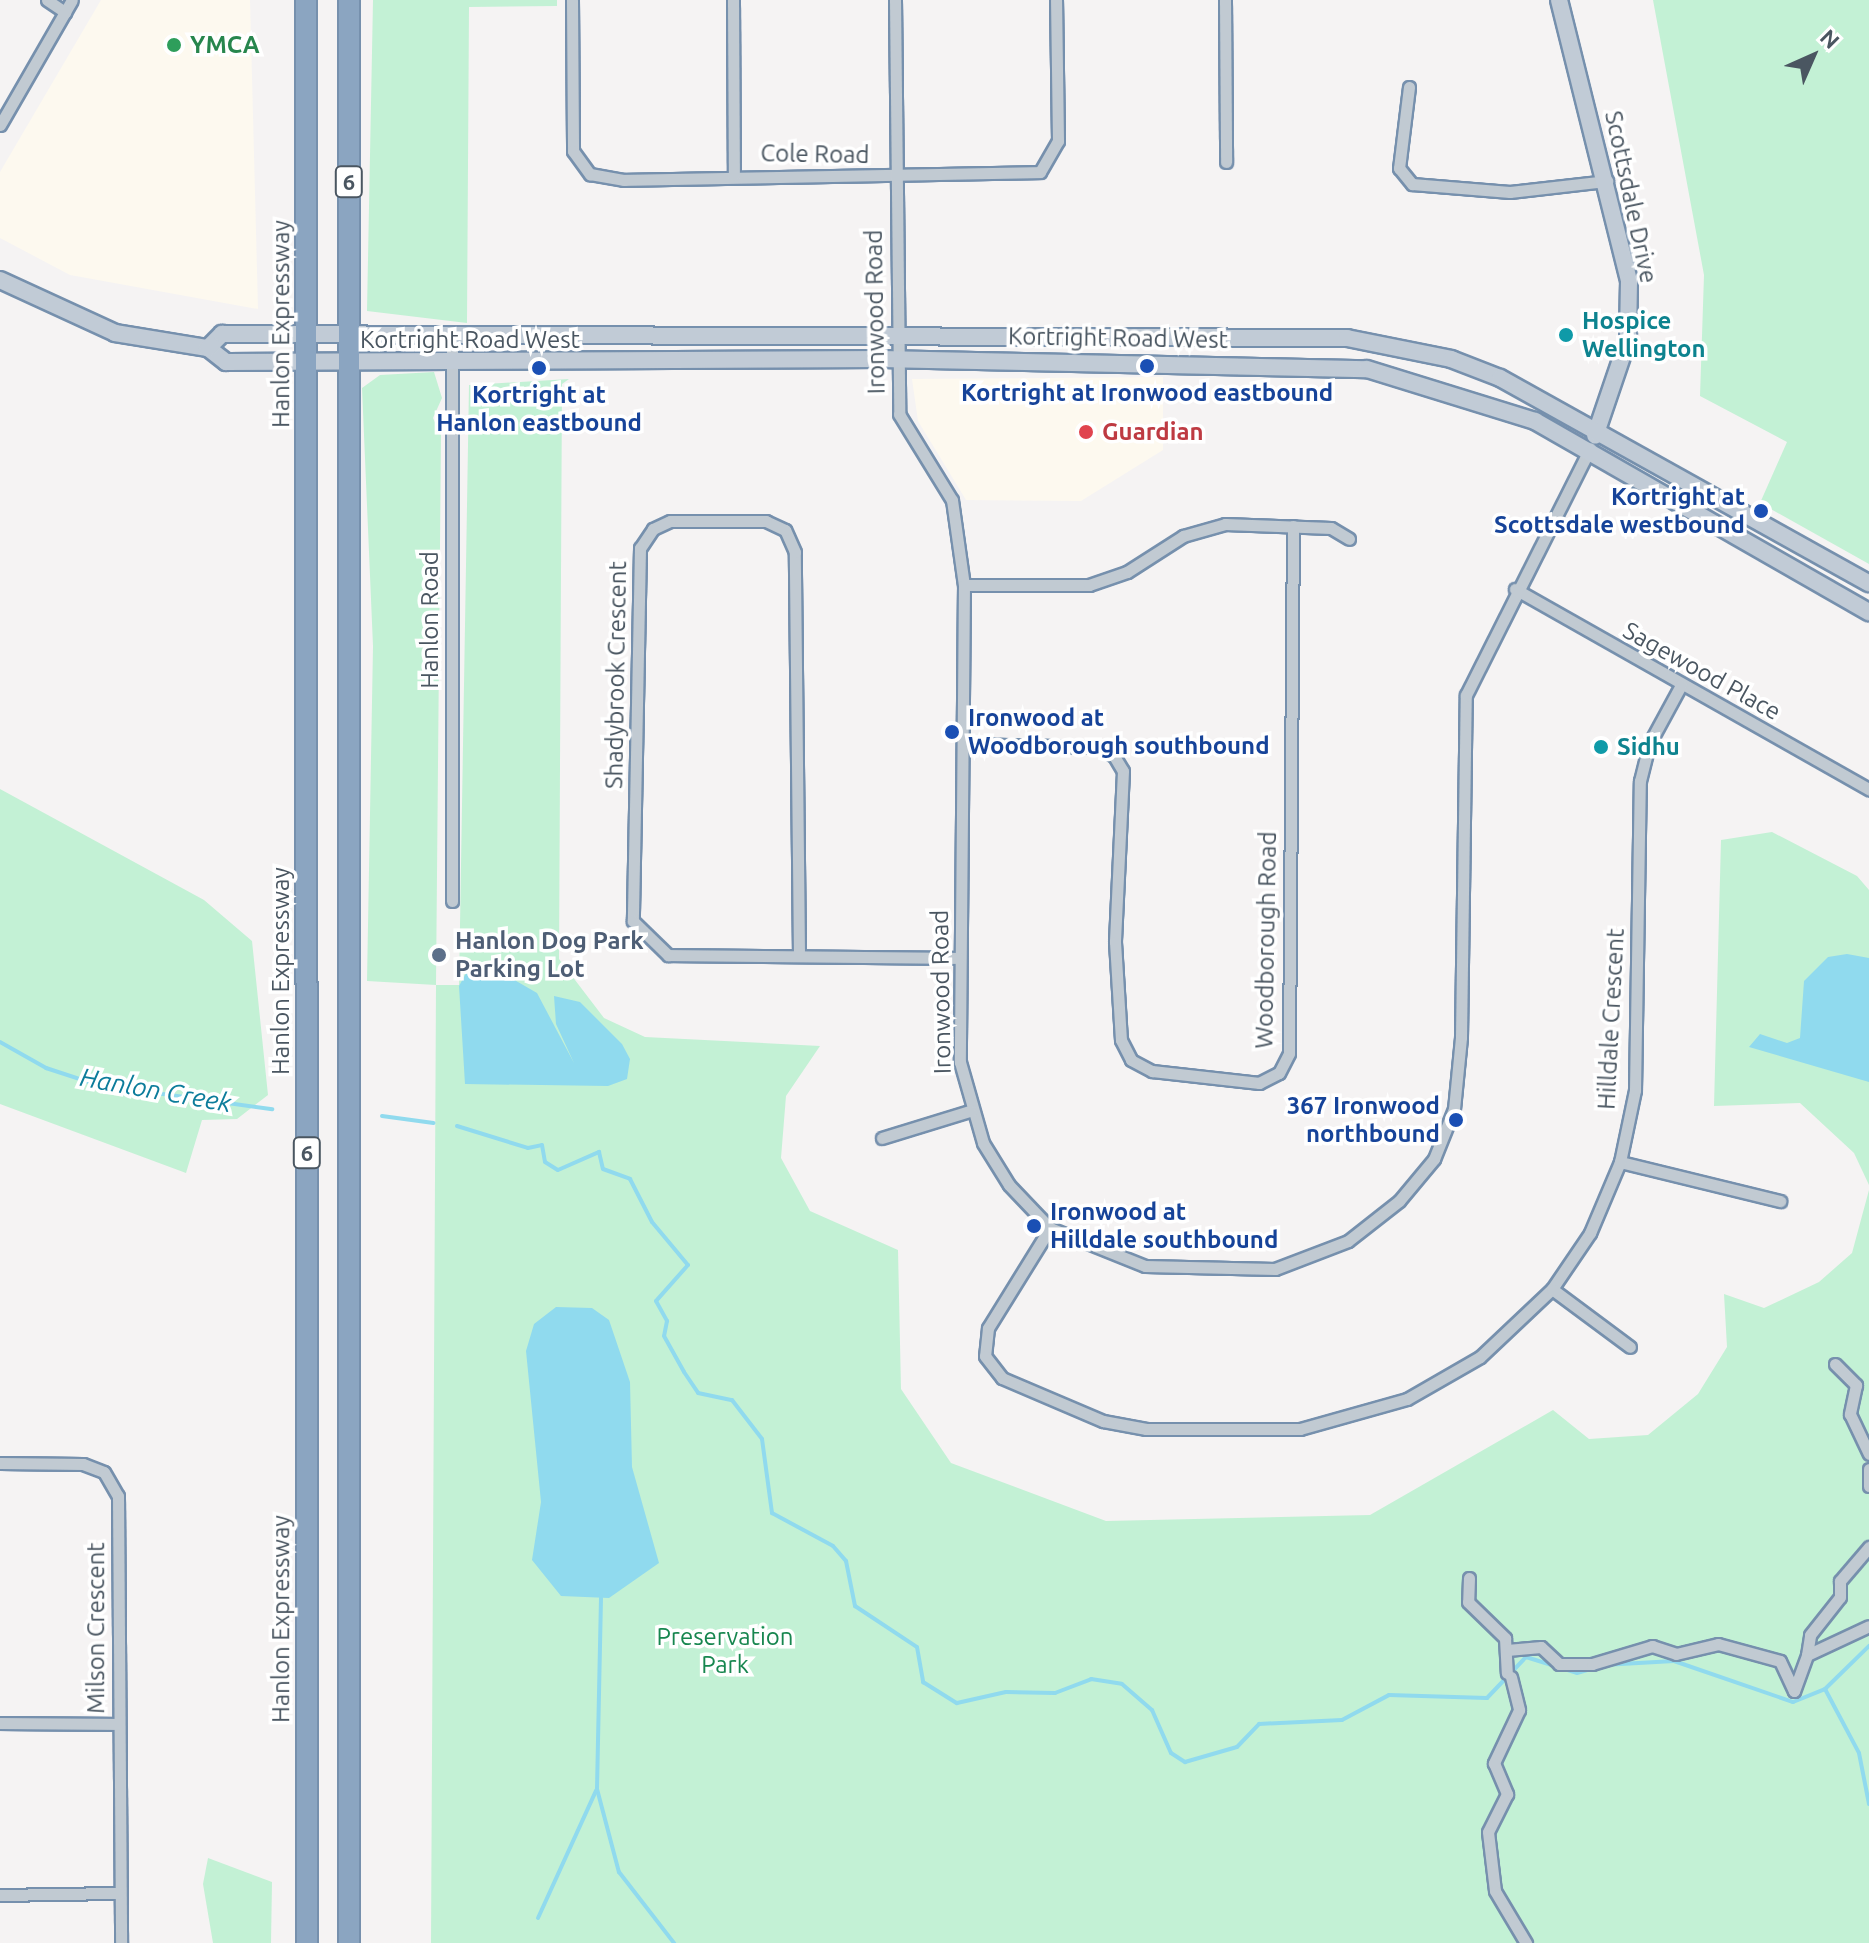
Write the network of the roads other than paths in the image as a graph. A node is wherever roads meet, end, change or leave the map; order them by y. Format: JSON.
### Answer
{"nodes":[{"id":1,"x":47,"y":0,"type":"edge"},
{"id":2,"x":72,"y":0,"type":"edge"},
{"id":3,"x":306,"y":0,"type":"edge"},
{"id":4,"x":349,"y":0,"type":"edge"},
{"id":5,"x":572,"y":0,"type":"edge"},
{"id":6,"x":733,"y":0,"type":"edge"},
{"id":7,"x":895,"y":0,"type":"edge"},
{"id":8,"x":1056,"y":0,"type":"edge"},
{"id":9,"x":1225,"y":0,"type":"edge"},
{"id":10,"x":1559,"y":0,"type":"edge"},
{"id":11,"x":65,"y":12,"type":"junction"},
{"id":12,"x":1409,"y":87,"type":"dead end"},
{"id":13,"x":0,"y":125,"type":"edge"},
{"id":14,"x":1226,"y":162,"type":"dead end"},
{"id":15,"x":734,"y":175,"type":"junction"},
{"id":16,"x":895,"y":178,"type":"junction"},
{"id":17,"x":1607,"y":181,"type":"junction"},
{"id":18,"x":0,"y":280,"type":"edge"},
{"id":19,"x":896,"y":337,"type":"junction"},
{"id":20,"x":349,"y":338,"type":"junction"},
{"id":21,"x":307,"y":339,"type":"junction"},
{"id":22,"x":452,"y":339,"type":"junction"},
{"id":23,"x":208,"y":348,"type":"junction"},
{"id":24,"x":896,"y":360,"type":"junction"},
{"id":25,"x":349,"y":363,"type":"junction"},
{"id":26,"x":307,"y":364,"type":"junction"},
{"id":27,"x":452,"y":365,"type":"junction"},
{"id":28,"x":1598,"y":427,"type":"junction"},
{"id":29,"x":1590,"y":448,"type":"junction"},
{"id":30,"x":1293,"y":526,"type":"junction"},
{"id":31,"x":1349,"y":539,"type":"dead end"},
{"id":32,"x":1869,"y":583,"type":"edge"},
{"id":33,"x":964,"y":585,"type":"junction"},
{"id":34,"x":1515,"y":589,"type":"junction"},
{"id":35,"x":1869,"y":612,"type":"edge"},
{"id":36,"x":1681,"y":685,"type":"junction"},
{"id":37,"x":963,"y":744,"type":"junction"},
{"id":38,"x":1869,"y":789,"type":"edge"},
{"id":39,"x":452,"y":901,"type":"dead end"},
{"id":40,"x":799,"y":955,"type":"junction"},
{"id":41,"x":959,"y":958,"type":"junction"},
{"id":42,"x":970,"y":1111,"type":"junction"},
{"id":43,"x":882,"y":1138,"type":"dead end"},
{"id":44,"x":1620,"y":1162,"type":"junction"},
{"id":45,"x":1780,"y":1201,"type":"dead end"},
{"id":46,"x":1050,"y":1228,"type":"junction"},
{"id":47,"x":1552,"y":1289,"type":"junction"},
{"id":48,"x":1630,"y":1347,"type":"dead end"},
{"id":49,"x":1835,"y":1364,"type":"dead end"},
{"id":50,"x":1869,"y":1454,"type":"edge"},
{"id":51,"x":0,"y":1463,"type":"edge"},
{"id":52,"x":1869,"y":1469,"type":"edge"},
{"id":53,"x":1869,"y":1486,"type":"edge"},
{"id":54,"x":1869,"y":1547,"type":"edge"},
{"id":55,"x":1469,"y":1578,"type":"dead end"},
{"id":56,"x":1869,"y":1626,"type":"edge"},
{"id":57,"x":1507,"y":1650,"type":"junction"},
{"id":58,"x":1807,"y":1655,"type":"junction"},
{"id":59,"x":0,"y":1723,"type":"edge"},
{"id":60,"x":118,"y":1724,"type":"junction"},
{"id":61,"x":120,"y":1893,"type":"junction"},
{"id":62,"x":0,"y":1895,"type":"edge"},
{"id":63,"x":121,"y":1943,"type":"edge"},
{"id":64,"x":307,"y":1943,"type":"edge"},
{"id":65,"x":349,"y":1943,"type":"edge"},
{"id":66,"x":1526,"y":1943,"type":"edge"}],
"edges":[{"from":1,"to":11,"type":"street"},
{"from":2,"to":11,"type":"street"},
{"from":3,"to":21,"type":"highway","name":"Hanlon Expressway","number":"6"},
{"from":4,"to":20,"type":"highway","number":"6"},
{"from":5,"to":15,"type":"street","name":"Cole Road"},
{"from":6,"to":15,"type":"street"},
{"from":7,"to":16,"type":"street","name":"Ironwood Road"},
{"from":8,"to":16,"type":"street","name":"Cole Road"},
{"from":9,"to":14,"type":"street"},
{"from":10,"to":17,"type":"street","name":"Scottsdale Drive"},
{"from":11,"to":13,"type":"street"},
{"from":12,"to":17,"type":"street"},
{"from":15,"to":16,"type":"street","name":"Cole Road"},
{"from":16,"to":19,"type":"street","name":"Ironwood Road"},
{"from":17,"to":28,"type":"street","name":"Scottsdale Drive"},
{"from":18,"to":23,"type":"street","name":"Kortright Road West"},
{"from":19,"to":22,"type":"street","name":"Kortright Road West"},
{"from":19,"to":24,"type":"street","name":"Ironwood Road"},
{"from":19,"to":28,"type":"street","name":"Kortright Road West"},
{"from":20,"to":21,"type":"street","name":"Kortright Road West"},
{"from":20,"to":22,"type":"street","name":"Kortright Road West"},
{"from":20,"to":25,"type":"highway","number":"6"},
{"from":21,"to":23,"type":"street","name":"Kortright Road West"},
{"from":21,"to":26,"type":"highway","name":"Hanlon Expressway","number":"6"},
{"from":22,"to":27,"type":"street","name":"Hanlon Road"},
{"from":23,"to":26,"type":"street","name":"Kortright Road West"},
{"from":24,"to":27,"type":"street","name":"Kortright Road West"},
{"from":24,"to":29,"type":"street","name":"Kortright Road West"},
{"from":24,"to":33,"type":"street","name":"Ironwood Road"},
{"from":25,"to":26,"type":"street","name":"Kortright Road West"},
{"from":25,"to":27,"type":"street","name":"Kortright Road West"},
{"from":25,"to":65,"type":"highway","number":"6"},
{"from":26,"to":64,"type":"highway","name":"Hanlon Expressway","number":"6"},
{"from":27,"to":39,"type":"street","name":"Hanlon Road"},
{"from":28,"to":29,"type":"street","name":"Scottsdale Drive"},
{"from":28,"to":32,"type":"street","name":"Kortright Road West"},
{"from":29,"to":34,"type":"street","name":"Ironwood Road"},
{"from":29,"to":35,"type":"street","name":"Kortright Road West"},
{"from":30,"to":31,"type":"street"},
{"from":30,"to":33,"type":"street"},
{"from":30,"to":37,"type":"street","name":"Woodborough Road"},
{"from":33,"to":37,"type":"street","name":"Ironwood Road"},
{"from":34,"to":36,"type":"street","name":"Sagewood Place"},
{"from":34,"to":46,"type":"street","name":"Ironwood Road"},
{"from":36,"to":38,"type":"street","name":"Sagewood Place"},
{"from":36,"to":44,"type":"street","name":"Hilldale Crescent"},
{"from":37,"to":41,"type":"street","name":"Ironwood Road"},
{"from":40,"to":40,"type":"street","name":"Shadybrook Crescent"},
{"from":40,"to":41,"type":"street","name":"Shadybrook Crescent"},
{"from":41,"to":42,"type":"street","name":"Ironwood Road"},
{"from":42,"to":43,"type":"street"},
{"from":42,"to":46,"type":"street","name":"Ironwood Road"},
{"from":44,"to":45,"type":"street"},
{"from":44,"to":47,"type":"street","name":"Hilldale Crescent"},
{"from":46,"to":47,"type":"street","name":"Hilldale Crescent"},
{"from":47,"to":48,"type":"street"},
{"from":49,"to":50,"type":"street"},
{"from":51,"to":60,"type":"street","name":"Milson Crescent"},
{"from":52,"to":53,"type":"street"},
{"from":54,"to":58,"type":"street"},
{"from":55,"to":57,"type":"street"},
{"from":56,"to":58,"type":"street"},
{"from":57,"to":58,"type":"street"},
{"from":57,"to":66,"type":"street"},
{"from":59,"to":60,"type":"street"},
{"from":60,"to":61,"type":"street","name":"Milson Crescent"},
{"from":61,"to":62,"type":"street"},
{"from":61,"to":63,"type":"street","name":"Milson Crescent"}]}
